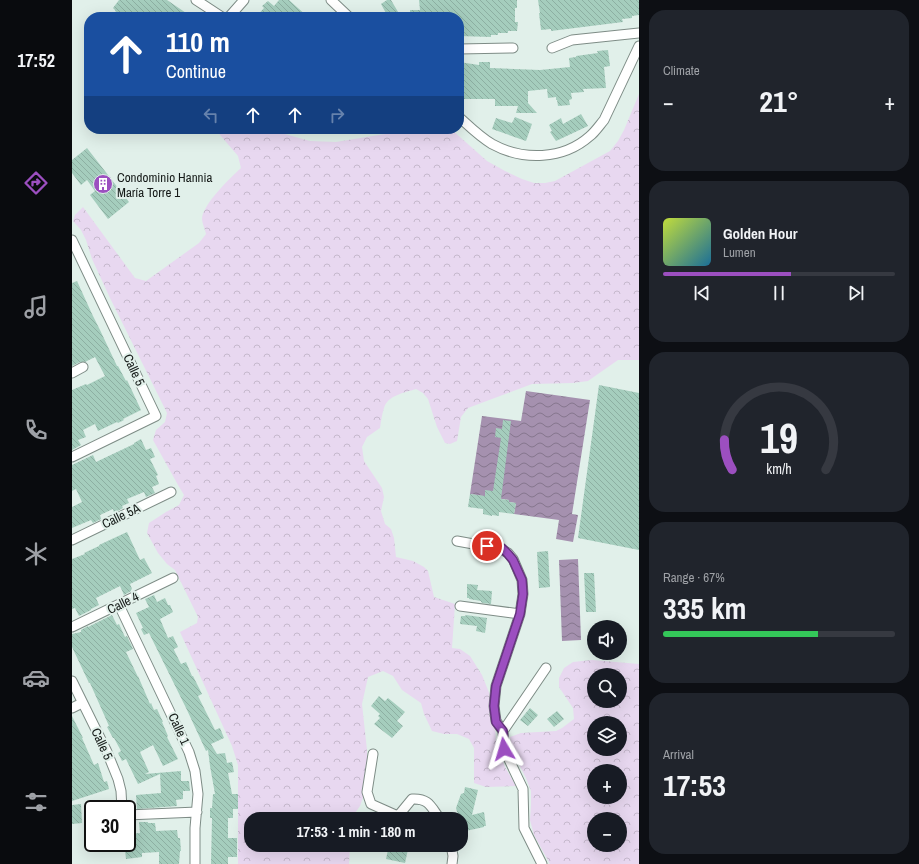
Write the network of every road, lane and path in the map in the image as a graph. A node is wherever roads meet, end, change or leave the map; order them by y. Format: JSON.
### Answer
{"nodes":[{"id":1,"x":196,"y":0,"type":"edge"},
{"id":2,"x":244,"y":0,"type":"edge"},
{"id":3,"x":331,"y":0,"type":"edge"},
{"id":4,"x":214,"y":12,"type":"edge"},
{"id":5,"x":233,"y":12,"type":"edge"},
{"id":6,"x":344,"y":12,"type":"edge"},
{"id":7,"x":639,"y":33,"type":"edge"},
{"id":8,"x":639,"y":46,"type":"edge"},
{"id":9,"x":513,"y":48,"type":"dead end"},
{"id":10,"x":552,"y":48,"type":"dead end"},
{"id":11,"x":464,"y":49,"type":"edge"},
{"id":12,"x":464,"y":122,"type":"edge"},
{"id":13,"x":72,"y":240,"type":"edge"},
{"id":14,"x":83,"y":367,"type":"dead end"},
{"id":15,"x":72,"y":373,"type":"edge"},
{"id":16,"x":72,"y":457,"type":"edge"},
{"id":17,"x":171,"y":492,"type":"dead end"},
{"id":18,"x":72,"y":540,"type":"edge"},
{"id":19,"x":457,"y":541,"type":"dead end"},
{"id":20,"x":173,"y":578,"type":"dead end"},
{"id":21,"x":119,"y":605,"type":"junction"},
{"id":22,"x":460,"y":606,"type":"dead end"},
{"id":23,"x":520,"y":614,"type":"junction"},
{"id":24,"x":72,"y":627,"type":"edge"},
{"id":25,"x":546,"y":668,"type":"dead end"},
{"id":26,"x":72,"y":681,"type":"edge"},
{"id":27,"x":82,"y":703,"type":"junction"},
{"id":28,"x":72,"y":708,"type":"edge"},
{"id":29,"x":503,"y":731,"type":"junction"},
{"id":30,"x":373,"y":754,"type":"dead end"},
{"id":31,"x":122,"y":800,"type":"edge"},
{"id":32,"x":197,"y":812,"type":"junction"},
{"id":33,"x":389,"y":812,"type":"edge"},
{"id":34,"x":401,"y":812,"type":"edge"},
{"id":35,"x":435,"y":812,"type":"edge"},
{"id":36,"x":136,"y":815,"type":"edge"},
{"id":37,"x":452,"y":852,"type":"edge"},
{"id":38,"x":196,"y":864,"type":"edge"},
{"id":39,"x":452,"y":864,"type":"edge"},
{"id":40,"x":542,"y":864,"type":"edge"}],
"edges":[{"from":1,"to":4,"type":"street"},
{"from":2,"to":5,"type":"street"},
{"from":3,"to":6,"type":"street"},
{"from":7,"to":10,"type":"street"},
{"from":8,"to":12,"type":"street"},
{"from":9,"to":11,"type":"street"},
{"from":13,"to":16,"type":"street","name":"Calle 5"},
{"from":14,"to":15,"type":"street"},
{"from":17,"to":18,"type":"street","name":"Calle 5A"},
{"from":19,"to":23,"type":"street"},
{"from":20,"to":21,"type":"street","name":"Calle 4"},
{"from":21,"to":24,"type":"street","name":"Calle 4"},
{"from":21,"to":32,"type":"street","name":"Calle 1"},
{"from":22,"to":23,"type":"street"},
{"from":23,"to":29,"type":"street"},
{"from":25,"to":29,"type":"street"},
{"from":26,"to":27,"type":"street","name":"Calle 5"},
{"from":27,"to":28,"type":"street"},
{"from":27,"to":31,"type":"street","name":"Calle 5"},
{"from":29,"to":40,"type":"street"},
{"from":30,"to":33,"type":"street"},
{"from":32,"to":36,"type":"street"},
{"from":32,"to":38,"type":"street","name":"Calle 1"},
{"from":34,"to":35,"type":"street"},
{"from":37,"to":39,"type":"street"}]}
